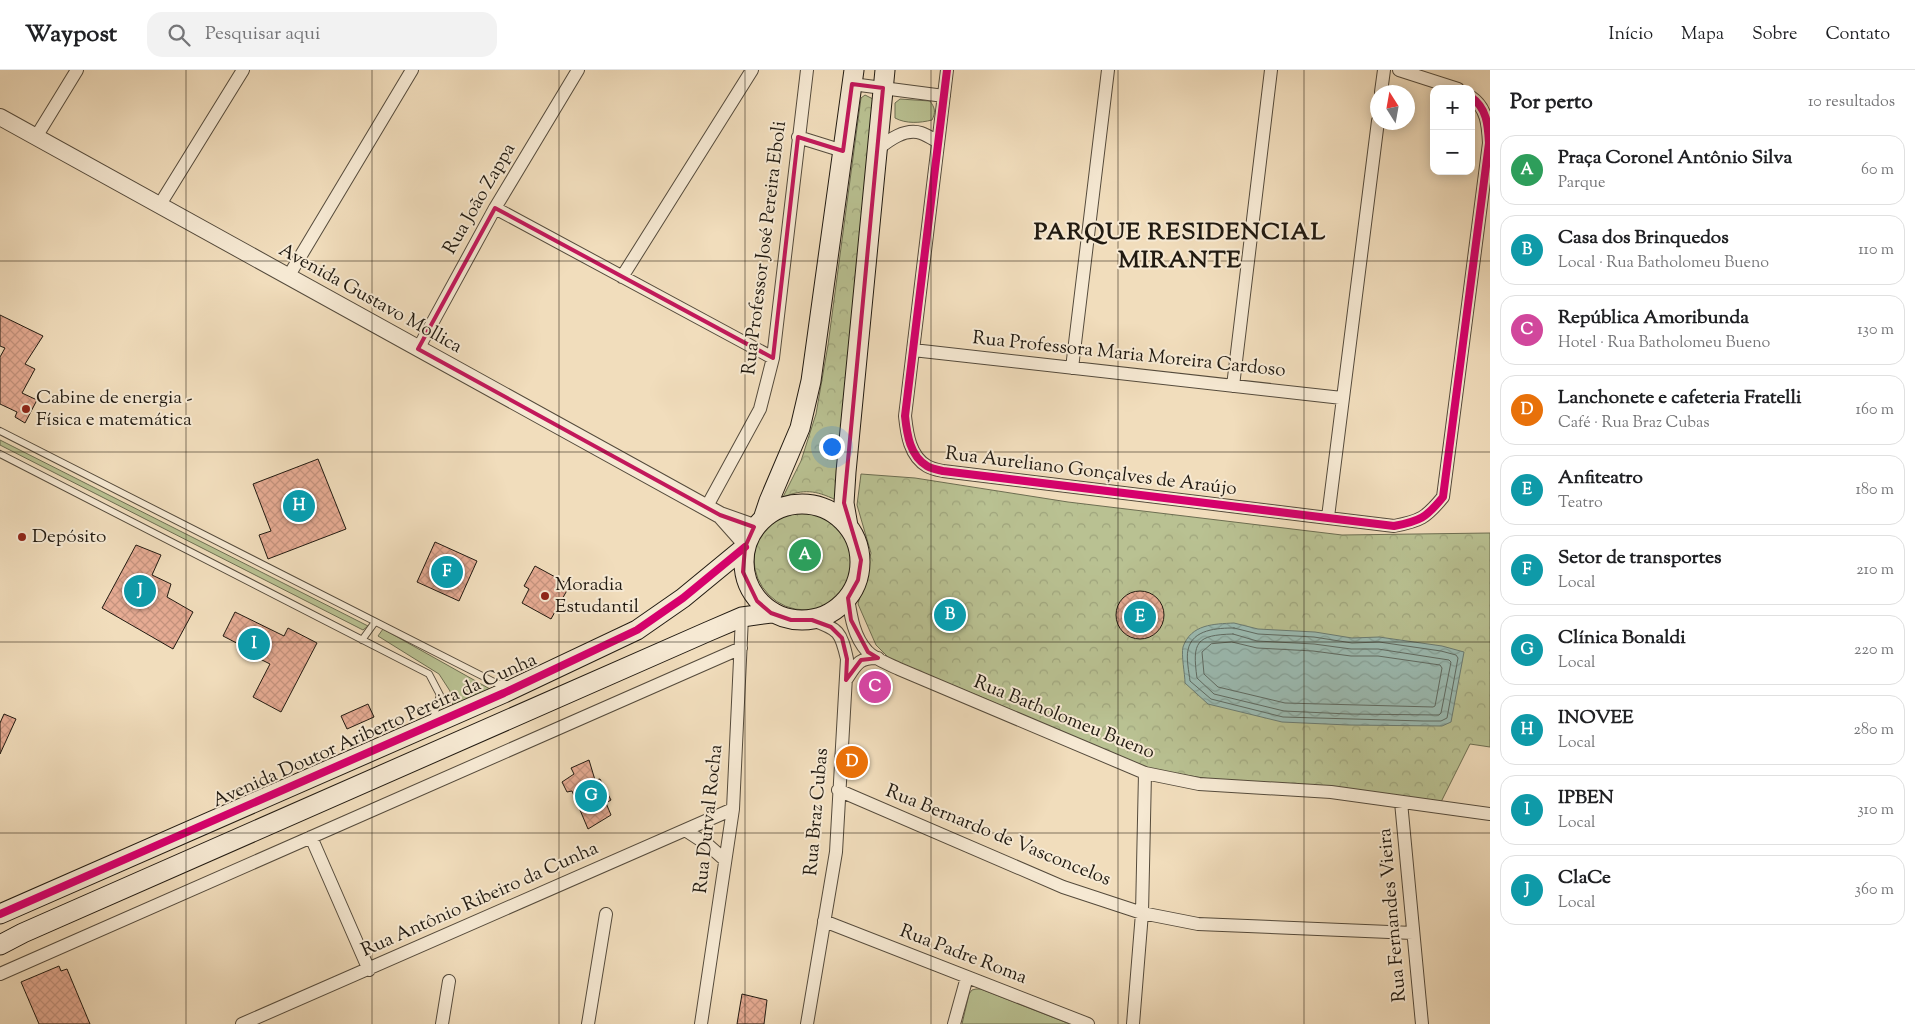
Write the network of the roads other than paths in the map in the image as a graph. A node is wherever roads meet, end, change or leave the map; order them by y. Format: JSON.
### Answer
{"nodes":[{"id":1,"x":77,"y":70,"type":"edge"},
{"id":2,"x":243,"y":70,"type":"edge"},
{"id":3,"x":412,"y":70,"type":"edge"},
{"id":4,"x":578,"y":70,"type":"edge"},
{"id":5,"x":752,"y":70,"type":"edge"},
{"id":6,"x":807,"y":70,"type":"edge"},
{"id":7,"x":947,"y":70,"type":"edge"},
{"id":8,"x":1108,"y":70,"type":"edge"},
{"id":9,"x":1272,"y":70,"type":"edge"},
{"id":10,"x":1384,"y":70,"type":"edge"},
{"id":11,"x":1399,"y":70,"type":"edge"},
{"id":12,"x":853,"y":77,"type":"edge"},
{"id":13,"x":884,"y":79,"type":"edge"},
{"id":14,"x":1382,"y":85,"type":"edge"},
{"id":15,"x":1446,"y":85,"type":"edge"},
{"id":16,"x":944,"y":96,"type":"junction"},
{"id":17,"x":1475,"y":101,"type":"edge"},
{"id":18,"x":0,"y":117,"type":"edge"},
{"id":19,"x":1377,"y":130,"type":"edge"},
{"id":20,"x":36,"y":137,"type":"junction"},
{"id":21,"x":798,"y":137,"type":"junction"},
{"id":22,"x":938,"y":142,"type":"junction"},
{"id":23,"x":878,"y":149,"type":"junction"},
{"id":24,"x":843,"y":152,"type":"junction"},
{"id":25,"x":159,"y":206,"type":"junction"},
{"id":26,"x":495,"y":208,"type":"junction"},
{"id":27,"x":288,"y":277,"type":"junction"},
{"id":28,"x":622,"y":277,"type":"junction"},
{"id":29,"x":418,"y":349,"type":"junction"},
{"id":30,"x":913,"y":350,"type":"junction"},
{"id":31,"x":774,"y":358,"type":"junction"},
{"id":32,"x":1072,"y":368,"type":"junction"},
{"id":33,"x":1233,"y":386,"type":"junction"},
{"id":34,"x":1342,"y":398,"type":"junction"},
{"id":35,"x":0,"y":431,"type":"edge"},
{"id":36,"x":0,"y":454,"type":"edge"},
{"id":37,"x":713,"y":512,"type":"junction"},
{"id":38,"x":1328,"y":517,"type":"junction"},
{"id":39,"x":759,"y":522,"type":"junction"},
{"id":40,"x":848,"y":526,"type":"junction"},
{"id":41,"x":745,"y":546,"type":"junction"},
{"id":42,"x":848,"y":598,"type":"junction"},
{"id":43,"x":771,"y":613,"type":"junction"},
{"id":44,"x":742,"y":618,"type":"junction"},
{"id":45,"x":812,"y":620,"type":"junction"},
{"id":46,"x":375,"y":622,"type":"junction"},
{"id":47,"x":362,"y":640,"type":"junction"},
{"id":48,"x":741,"y":648,"type":"junction"},
{"id":49,"x":878,"y":658,"type":"junction"},
{"id":50,"x":846,"y":680,"type":"junction"},
{"id":51,"x":524,"y":684,"type":"junction"},
{"id":52,"x":432,"y":725,"type":"junction"},
{"id":53,"x":1145,"y":774,"type":"junction"},
{"id":54,"x":838,"y":790,"type":"junction"},
{"id":55,"x":1401,"y":802,"type":"junction"},
{"id":56,"x":733,"y":809,"type":"junction"},
{"id":57,"x":1490,"y":814,"type":"edge"},
{"id":58,"x":685,"y":830,"type":"junction"},
{"id":59,"x":311,"y":837,"type":"junction"},
{"id":60,"x":725,"y":860,"type":"junction"},
{"id":61,"x":1142,"y":912,"type":"junction"},
{"id":62,"x":0,"y":914,"type":"edge"},
{"id":63,"x":606,"y":914,"type":"dead end"},
{"id":64,"x":824,"y":921,"type":"junction"},
{"id":65,"x":1413,"y":933,"type":"junction"},
{"id":66,"x":0,"y":945,"type":"edge"},
{"id":67,"x":369,"y":970,"type":"junction"},
{"id":68,"x":0,"y":974,"type":"edge"},
{"id":69,"x":968,"y":976,"type":"junction"},
{"id":70,"x":449,"y":981,"type":"dead end"},
{"id":71,"x":242,"y":1024,"type":"edge"},
{"id":72,"x":442,"y":1024,"type":"edge"},
{"id":73,"x":588,"y":1024,"type":"edge"},
{"id":74,"x":701,"y":1024,"type":"edge"},
{"id":75,"x":806,"y":1024,"type":"edge"},
{"id":76,"x":954,"y":1024,"type":"edge"},
{"id":77,"x":1088,"y":1024,"type":"edge"},
{"id":78,"x":1133,"y":1024,"type":"edge"},
{"id":79,"x":1422,"y":1024,"type":"edge"}],
"edges":[{"from":1,"to":20,"type":"street"},
{"from":2,"to":25,"type":"street"},
{"from":3,"to":27,"type":"street"},
{"from":4,"to":26,"type":"street","name":"Rua João Zappa"},
{"from":5,"to":28,"type":"street"},
{"from":6,"to":21,"type":"street","name":"Rua Professor José Pereira Eboli"},
{"from":7,"to":16,"type":"street","name":"Rua Aureliano Gonçalves de Araújo"},
{"from":8,"to":32,"type":"street"},
{"from":9,"to":33,"type":"street"},
{"from":10,"to":14,"type":"street"},
{"from":11,"to":15,"type":"street"},
{"from":12,"to":13,"type":"street"},
{"from":12,"to":24,"type":"main road"},
{"from":13,"to":16,"type":"street"},
{"from":13,"to":23,"type":"main road"},
{"from":16,"to":22,"type":"street","name":"Rua Aureliano Gonçalves de Araújo"},
{"from":17,"to":38,"type":"street","name":"Rua Aureliano Gonçalves de Araújo"},
{"from":18,"to":20,"type":"street","name":"Avenida Gustavo Mollica"},
{"from":19,"to":34,"type":"street"},
{"from":20,"to":25,"type":"street","name":"Avenida Gustavo Mollica"},
{"from":21,"to":24,"type":"street"},
{"from":21,"to":31,"type":"street","name":"Rua Professor José Pereira Eboli"},
{"from":22,"to":23,"type":"street"},
{"from":22,"to":30,"type":"street","name":"Rua Aureliano Gonçalves de Araújo"},
{"from":23,"to":40,"type":"main road"},
{"from":24,"to":39,"type":"main road"},
{"from":25,"to":27,"type":"street","name":"Avenida Gustavo Mollica"},
{"from":26,"to":28,"type":"street"},
{"from":26,"to":29,"type":"street","name":"Rua João Zappa"},
{"from":27,"to":29,"type":"street","name":"Avenida Gustavo Mollica"},
{"from":28,"to":31,"type":"street"},
{"from":29,"to":37,"type":"street","name":"Avenida Gustavo Mollica"},
{"from":30,"to":32,"type":"street","name":"Rua Professora Maria Moreira Cardoso"},
{"from":30,"to":38,"type":"street","name":"Rua Aureliano Gonçalves de Araújo"},
{"from":31,"to":37,"type":"street","name":"Rua Professor José Pereira Eboli"},
{"from":32,"to":33,"type":"street","name":"Rua Professora Maria Moreira Cardoso"},
{"from":33,"to":34,"type":"street","name":"Rua Professora Maria Moreira Cardoso"},
{"from":34,"to":38,"type":"street"},
{"from":35,"to":46,"type":"lane"},
{"from":36,"to":47,"type":"lane"},
{"from":37,"to":39,"type":"street","name":"Avenida Gustavo Mollica"},
{"from":37,"to":41,"type":"street","name":"Avenida Gustavo Mollica"},
{"from":39,"to":40,"type":"main road"},
{"from":39,"to":41,"type":"main road"},
{"from":40,"to":42,"type":"main road"},
{"from":41,"to":43,"type":"main road"},
{"from":41,"to":51,"type":"main road","name":"Avenida Doutor Ariberto Pereira da Cunha"},
{"from":42,"to":45,"type":"main road"},
{"from":42,"to":49,"type":"street","name":"Rua Batholomeu Bueno"},
{"from":43,"to":44,"type":"main road"},
{"from":43,"to":45,"type":"main road"},
{"from":44,"to":48,"type":"street","name":"Rua Durval Rocha"},
{"from":44,"to":66,"type":"main road"},
{"from":45,"to":50,"type":"street","name":"Rua Braz Cubas"},
{"from":46,"to":47,"type":"lane"},
{"from":46,"to":51,"type":"lane"},
{"from":47,"to":52,"type":"lane"},
{"from":48,"to":56,"type":"street","name":"Rua Durval Rocha"},
{"from":48,"to":59,"type":"street"},
{"from":49,"to":50,"type":"street"},
{"from":49,"to":53,"type":"street","name":"Rua Batholomeu Bueno"},
{"from":50,"to":54,"type":"street","name":"Rua Braz Cubas"},
{"from":51,"to":52,"type":"main road","name":"Avenida Doutor Ariberto Pereira da Cunha"},
{"from":52,"to":62,"type":"main road","name":"Avenida Doutor Ariberto Pereira da Cunha"},
{"from":53,"to":55,"type":"street","name":"Rua Batholomeu Bueno"},
{"from":53,"to":61,"type":"street"},
{"from":54,"to":61,"type":"street","name":"Rua Bernardo de Vasconcelos"},
{"from":54,"to":64,"type":"street","name":"Rua Braz Cubas"},
{"from":55,"to":57,"type":"street","name":"Rua Batholomeu Bueno"},
{"from":55,"to":65,"type":"street","name":"Rua Fernandes Vieira"},
{"from":56,"to":58,"type":"street","name":"Rua Antônio Ribeiro da Cunha"},
{"from":56,"to":60,"type":"street","name":"Rua Durval Rocha"},
{"from":58,"to":60,"type":"street"},
{"from":58,"to":67,"type":"street","name":"Rua Antônio Ribeiro da Cunha"},
{"from":59,"to":67,"type":"street"},
{"from":59,"to":68,"type":"street"},
{"from":60,"to":74,"type":"street","name":"Rua Durval Rocha"},
{"from":61,"to":65,"type":"street","name":"Rua Bernardo de Vasconcelos"},
{"from":61,"to":78,"type":"street"},
{"from":63,"to":73,"type":"street"},
{"from":64,"to":69,"type":"street","name":"Rua Padre Roma"},
{"from":64,"to":75,"type":"street","name":"Rua Braz Cubas"},
{"from":65,"to":79,"type":"street","name":"Rua Fernandes Vieira"},
{"from":67,"to":71,"type":"street","name":"Rua Antônio Ribeiro da Cunha"},
{"from":69,"to":76,"type":"street"},
{"from":69,"to":77,"type":"street","name":"Rua Padre Roma"},
{"from":70,"to":72,"type":"street"}]}
